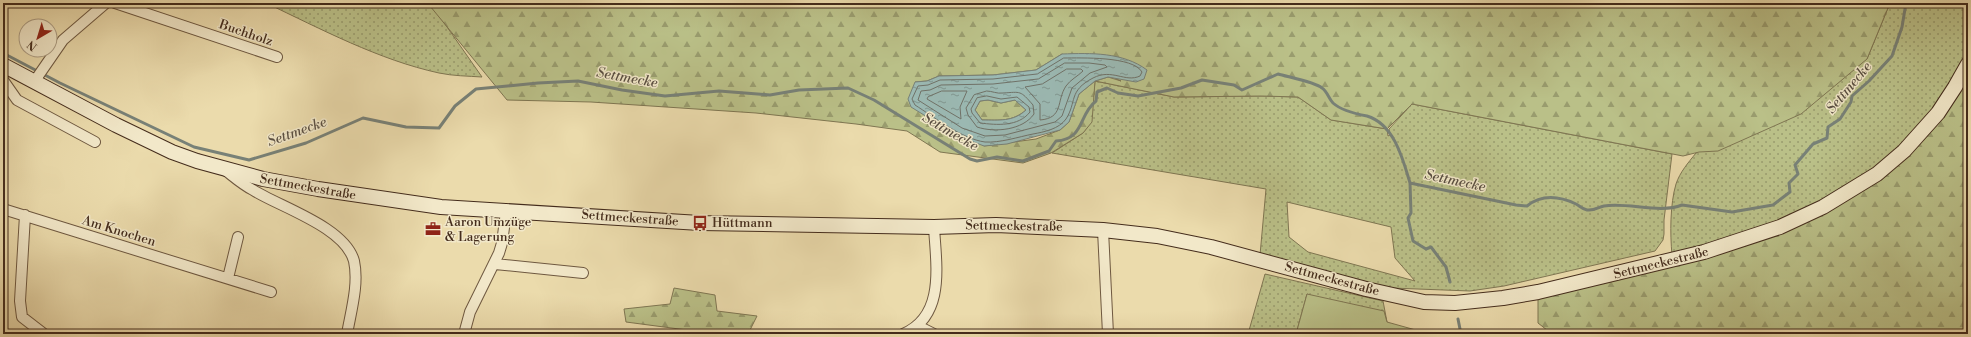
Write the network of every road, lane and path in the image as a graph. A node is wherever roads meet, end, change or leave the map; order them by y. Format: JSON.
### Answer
{"nodes":[{"id":1,"x":106,"y":3,"type":"edge"},
{"id":2,"x":115,"y":3,"type":"edge"},
{"id":3,"x":277,"y":57,"type":"dead end"},
{"id":4,"x":1968,"y":64,"type":"edge"},
{"id":5,"x":3,"y":65,"type":"edge"},
{"id":6,"x":3,"y":80,"type":"edge"},
{"id":7,"x":36,"y":80,"type":"junction"},
{"id":8,"x":95,"y":142,"type":"dead end"},
{"id":9,"x":224,"y":169,"type":"junction"},
{"id":10,"x":3,"y":209,"type":"edge"},
{"id":11,"x":506,"y":212,"type":"junction"},
{"id":12,"x":25,"y":215,"type":"junction"},
{"id":13,"x":934,"y":226,"type":"junction"},
{"id":14,"x":1104,"y":230,"type":"junction"},
{"id":15,"x":238,"y":237,"type":"dead end"},
{"id":16,"x":495,"y":264,"type":"junction"},
{"id":17,"x":583,"y":273,"type":"dead end"},
{"id":18,"x":228,"y":278,"type":"junction"},
{"id":19,"x":271,"y":292,"type":"dead end"},
{"id":20,"x":918,"y":326,"type":"junction"},
{"id":21,"x":44,"y":334,"type":"edge"},
{"id":22,"x":347,"y":334,"type":"edge"},
{"id":23,"x":464,"y":334,"type":"edge"},
{"id":24,"x":903,"y":334,"type":"edge"},
{"id":25,"x":934,"y":334,"type":"edge"},
{"id":26,"x":1108,"y":334,"type":"edge"}],
"edges":[{"from":1,"to":7,"type":"street"},
{"from":2,"to":3,"type":"street","name":"Buchholz"},
{"from":4,"to":14,"type":"street","name":"Settmeckestraße"},
{"from":5,"to":7,"type":"street","name":"Settmeckestraße"},
{"from":6,"to":8,"type":"street"},
{"from":7,"to":9,"type":"street","name":"Settmeckestraße"},
{"from":9,"to":11,"type":"street","name":"Settmeckestraße"},
{"from":9,"to":22,"type":"street"},
{"from":10,"to":12,"type":"street","name":"Am Knochen"},
{"from":11,"to":13,"type":"street","name":"Settmeckestraße"},
{"from":11,"to":16,"type":"street"},
{"from":12,"to":18,"type":"street","name":"Am Knochen"},
{"from":12,"to":21,"type":"street"},
{"from":13,"to":14,"type":"street","name":"Settmeckestraße"},
{"from":13,"to":20,"type":"street"},
{"from":14,"to":26,"type":"street"},
{"from":15,"to":18,"type":"street"},
{"from":16,"to":17,"type":"street"},
{"from":16,"to":23,"type":"street"},
{"from":18,"to":19,"type":"street","name":"Am Knochen"},
{"from":20,"to":24,"type":"street"},
{"from":20,"to":25,"type":"street"}]}
